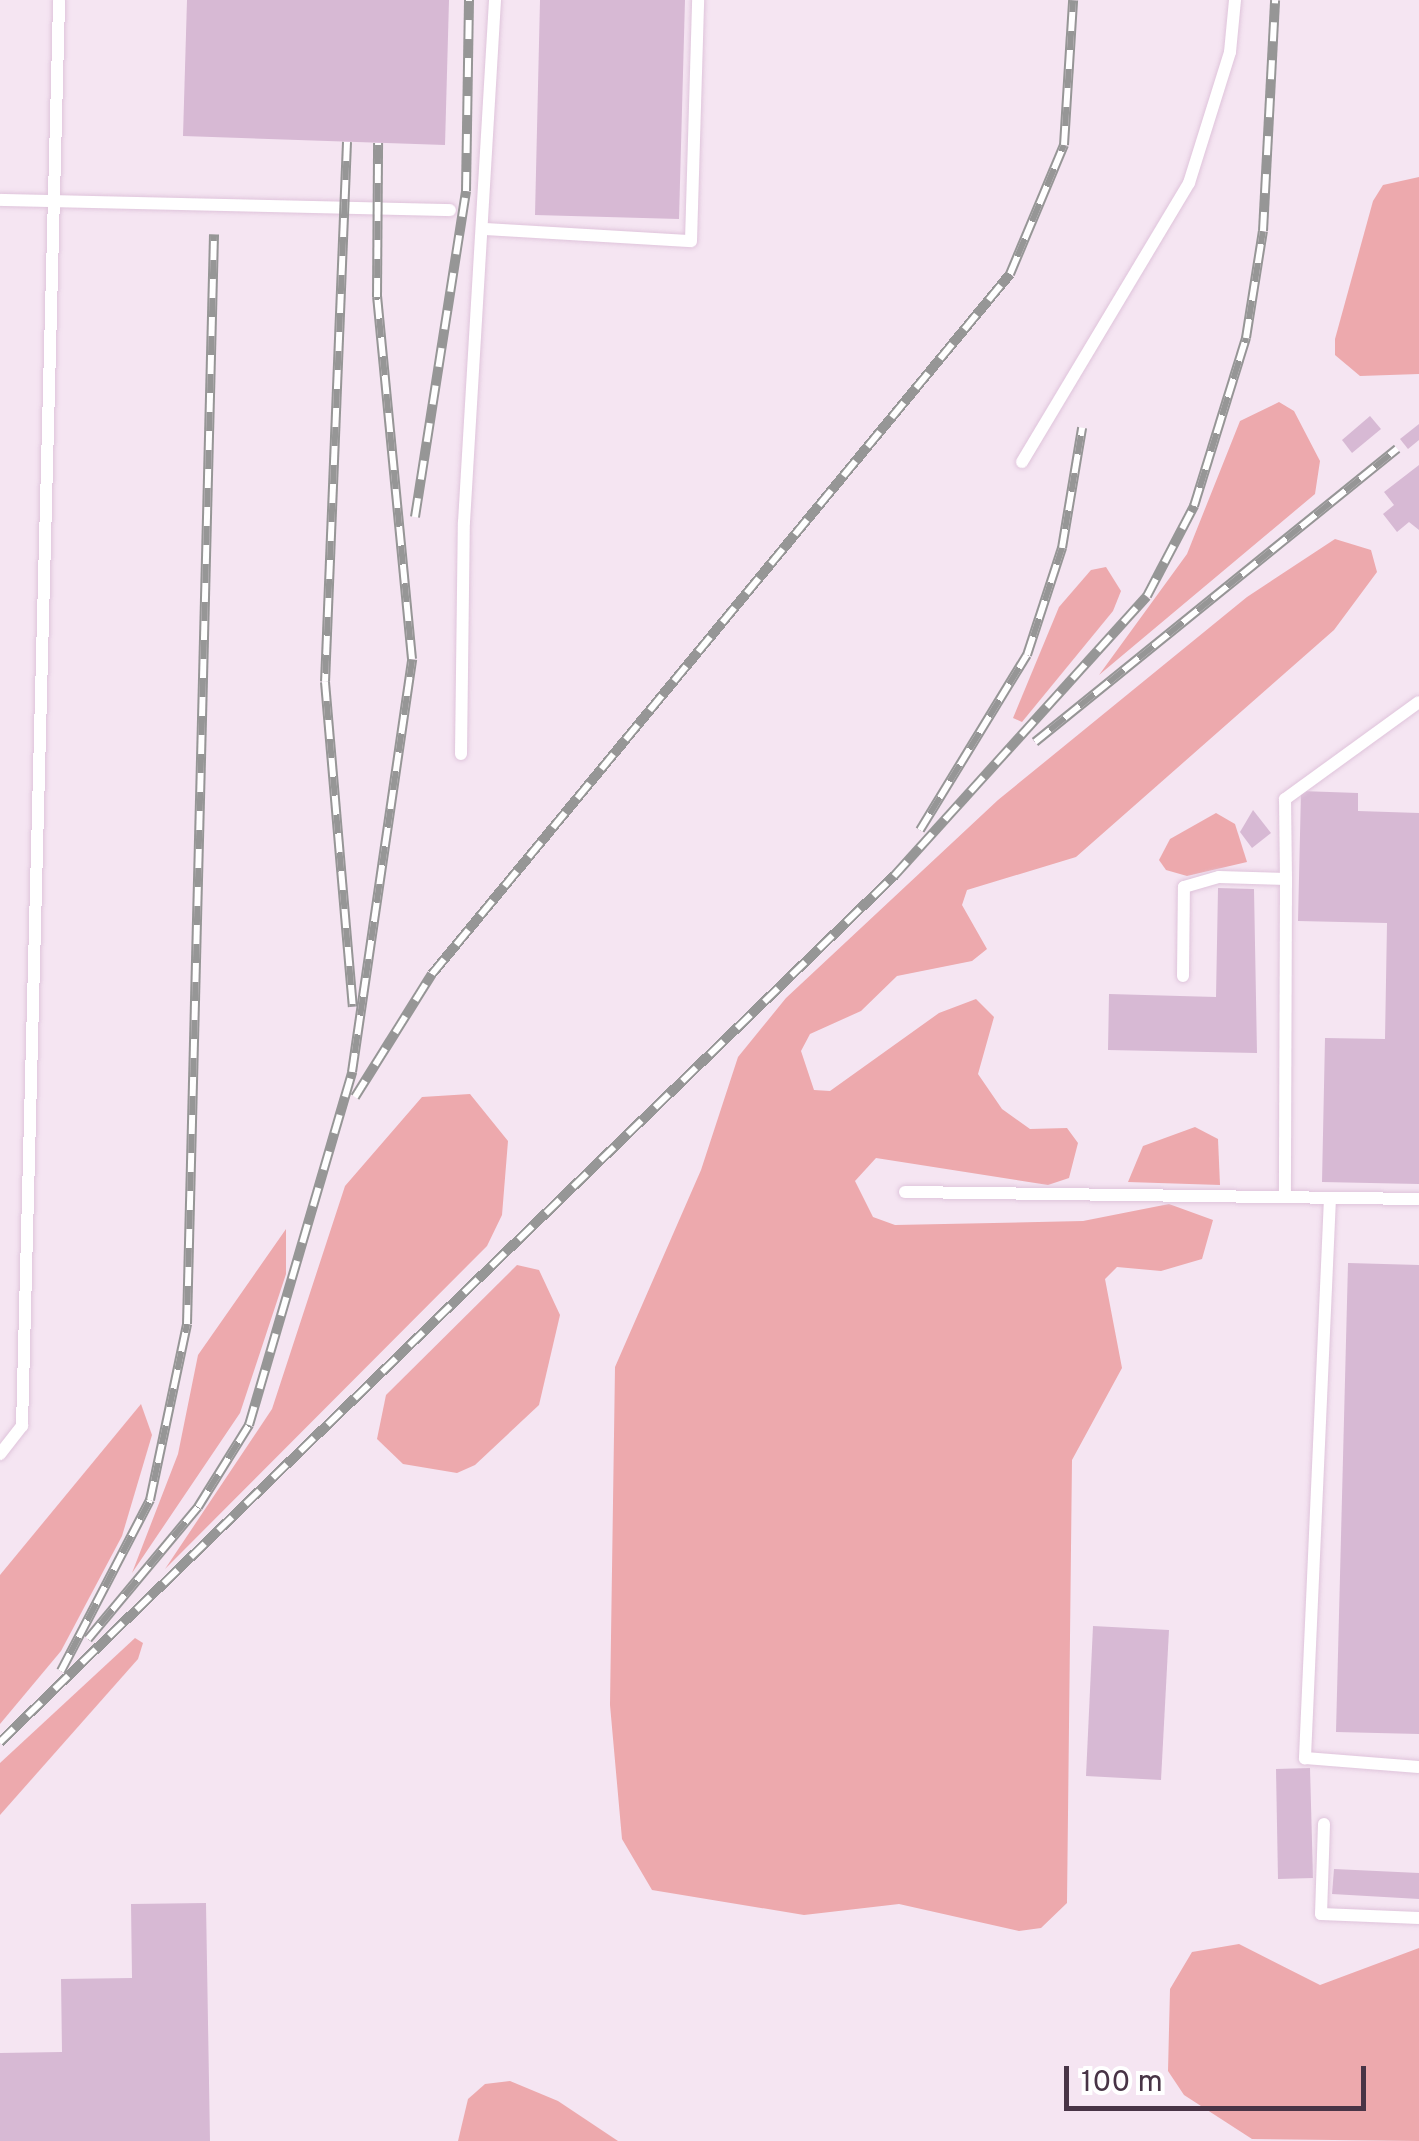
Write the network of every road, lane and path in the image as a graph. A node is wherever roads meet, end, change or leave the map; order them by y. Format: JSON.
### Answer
{"nodes":[{"id":1,"x":59,"y":0,"type":"edge"},
{"id":2,"x":495,"y":0,"type":"edge"},
{"id":3,"x":698,"y":0,"type":"edge"},
{"id":4,"x":1235,"y":0,"type":"edge"},
{"id":5,"x":0,"y":200,"type":"edge"},
{"id":6,"x":54,"y":201,"type":"junction"},
{"id":7,"x":450,"y":210,"type":"dead end"},
{"id":8,"x":487,"y":229,"type":"junction"},
{"id":9,"x":1022,"y":462,"type":"dead end"},
{"id":10,"x":1419,"y":702,"type":"edge"},
{"id":11,"x":462,"y":754,"type":"dead end"},
{"id":12,"x":1286,"y":879,"type":"junction"},
{"id":13,"x":1182,"y":976,"type":"dead end"},
{"id":14,"x":905,"y":1192,"type":"dead end"},
{"id":15,"x":1285,"y":1197,"type":"junction"},
{"id":16,"x":1330,"y":1198,"type":"junction"},
{"id":17,"x":1419,"y":1199,"type":"edge"},
{"id":18,"x":0,"y":1454,"type":"edge"},
{"id":19,"x":1419,"y":1767,"type":"edge"},
{"id":20,"x":1324,"y":1824,"type":"dead end"},
{"id":21,"x":1419,"y":1918,"type":"edge"}],
"edges":[{"from":1,"to":6,"type":"lane"},
{"from":2,"to":8,"type":"lane"},
{"from":3,"to":8,"type":"lane"},
{"from":4,"to":9,"type":"lane"},
{"from":5,"to":6,"type":"lane"},
{"from":6,"to":7,"type":"lane"},
{"from":6,"to":18,"type":"lane"},
{"from":8,"to":11,"type":"lane"},
{"from":10,"to":12,"type":"lane"},
{"from":12,"to":13,"type":"lane"},
{"from":12,"to":15,"type":"lane"},
{"from":14,"to":15,"type":"lane"},
{"from":15,"to":16,"type":"lane"},
{"from":16,"to":17,"type":"lane"},
{"from":16,"to":19,"type":"lane"},
{"from":20,"to":21,"type":"lane"}]}
